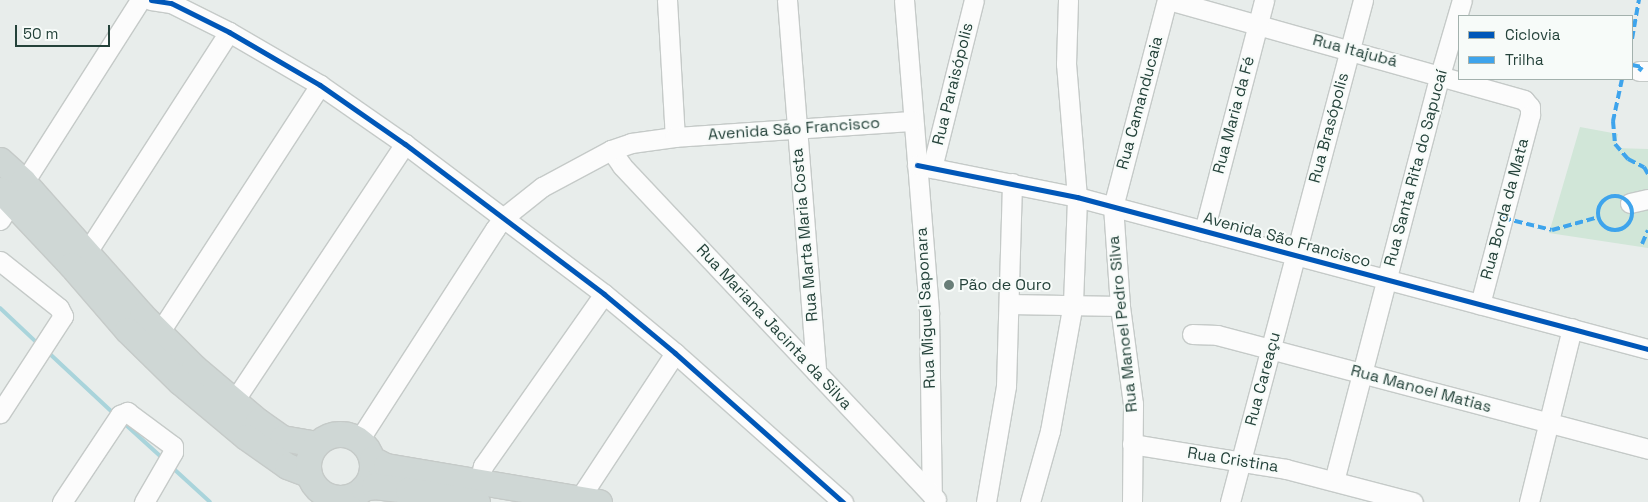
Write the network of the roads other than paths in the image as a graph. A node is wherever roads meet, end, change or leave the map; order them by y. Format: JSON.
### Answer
{"nodes":[{"id":1,"x":140,"y":0,"type":"edge"},
{"id":2,"x":151,"y":0,"type":"edge"},
{"id":3,"x":668,"y":0,"type":"edge"},
{"id":4,"x":787,"y":0,"type":"edge"},
{"id":5,"x":904,"y":0,"type":"edge"},
{"id":6,"x":974,"y":0,"type":"edge"},
{"id":7,"x":1068,"y":0,"type":"edge"},
{"id":8,"x":1168,"y":0,"type":"edge"},
{"id":9,"x":1264,"y":0,"type":"edge"},
{"id":10,"x":1363,"y":0,"type":"edge"},
{"id":11,"x":1462,"y":0,"type":"edge"},
{"id":12,"x":1258,"y":24,"type":"junction"},
{"id":13,"x":229,"y":32,"type":"junction"},
{"id":14,"x":1350,"y":50,"type":"junction"},
{"id":15,"x":1440,"y":75,"type":"junction"},
{"id":16,"x":320,"y":85,"type":"junction"},
{"id":17,"x":1530,"y":115,"type":"joint"},
{"id":18,"x":912,"y":121,"type":"junction"},
{"id":19,"x":797,"y":128,"type":"junction"},
{"id":20,"x":675,"y":137,"type":"junction"},
{"id":21,"x":405,"y":144,"type":"junction"},
{"id":22,"x":611,"y":150,"type":"junction"},
{"id":23,"x":0,"y":160,"type":"edge"},
{"id":24,"x":924,"y":166,"type":"junction"},
{"id":25,"x":1012,"y":183,"type":"junction"},
{"id":26,"x":1077,"y":197,"type":"junction"},
{"id":27,"x":9,"y":198,"type":"edge"},
{"id":28,"x":1648,"y":199,"type":"edge"},
{"id":29,"x":1630,"y":203,"type":"dead end"},
{"id":30,"x":1113,"y":207,"type":"junction"},
{"id":31,"x":503,"y":218,"type":"junction"},
{"id":32,"x":1204,"y":231,"type":"junction"},
{"id":33,"x":87,"y":252,"type":"junction"},
{"id":34,"x":1296,"y":255,"type":"junction"},
{"id":35,"x":0,"y":261,"type":"edge"},
{"id":36,"x":1387,"y":279,"type":"junction"},
{"id":37,"x":604,"y":294,"type":"junction"},
{"id":38,"x":1009,"y":304,"type":"junction"},
{"id":39,"x":1073,"y":304,"type":"junction"},
{"id":40,"x":1480,"y":304,"type":"junction"},
{"id":41,"x":1120,"y":306,"type":"junction"},
{"id":42,"x":1572,"y":328,"type":"junction"},
{"id":43,"x":1192,"y":334,"type":"dead end"},
{"id":44,"x":153,"y":341,"type":"junction"},
{"id":45,"x":1648,"y":348,"type":"edge"},
{"id":46,"x":1271,"y":349,"type":"junction"},
{"id":47,"x":675,"y":353,"type":"junction"},
{"id":48,"x":816,"y":372,"type":"junction"},
{"id":49,"x":1362,"y":373,"type":"junction"},
{"id":50,"x":234,"y":400,"type":"junction"},
{"id":51,"x":0,"y":413,"type":"edge"},
{"id":52,"x":1549,"y":423,"type":"junction"},
{"id":53,"x":316,"y":444,"type":"junction"},
{"id":54,"x":1132,"y":444,"type":"junction"},
{"id":55,"x":365,"y":449,"type":"junction"},
{"id":56,"x":1648,"y":449,"type":"edge"},
{"id":57,"x":1242,"y":462,"type":"junction"},
{"id":58,"x":308,"y":474,"type":"junction"},
{"id":59,"x":1334,"y":481,"type":"junction"},
{"id":60,"x":363,"y":488,"type":"junction"},
{"id":61,"x":478,"y":492,"type":"edge"},
{"id":62,"x":935,"y":499,"type":"edge"},
{"id":63,"x":588,"y":501,"type":"edge"},
{"id":64,"x":62,"y":502,"type":"edge"},
{"id":65,"x":144,"y":502,"type":"edge"},
{"id":66,"x":843,"y":502,"type":"edge"},
{"id":67,"x":986,"y":502,"type":"edge"},
{"id":68,"x":1030,"y":502,"type":"edge"},
{"id":69,"x":1132,"y":502,"type":"edge"},
{"id":70,"x":1230,"y":502,"type":"edge"},
{"id":71,"x":1413,"y":502,"type":"edge"},
{"id":72,"x":1529,"y":502,"type":"edge"}],
"edges":[{"from":1,"to":27,"type":"street"},
{"from":2,"to":13,"type":"street"},
{"from":3,"to":20,"type":"street"},
{"from":4,"to":19,"type":"street","name":"Rua Marta Maria Costa"},
{"from":5,"to":18,"type":"street","name":"Rua Miguel Saponara"},
{"from":6,"to":24,"type":"street","name":"Rua Paraisópolis"},
{"from":7,"to":26,"type":"street"},
{"from":8,"to":12,"type":"street","name":"Rua Itajubá"},
{"from":8,"to":30,"type":"street","name":"Rua Camanducaia"},
{"from":9,"to":12,"type":"street","name":"Rua Maria da Fé"},
{"from":10,"to":14,"type":"street","name":"Rua Brasópolis"},
{"from":11,"to":15,"type":"street","name":"Rua Santa Rita do Sapucaí"},
{"from":12,"to":14,"type":"street","name":"Rua Itajubá"},
{"from":12,"to":32,"type":"street","name":"Rua Maria da Fé"},
{"from":13,"to":16,"type":"street"},
{"from":13,"to":33,"type":"street"},
{"from":14,"to":15,"type":"street","name":"Rua Itajubá"},
{"from":14,"to":34,"type":"street","name":"Rua Brasópolis"},
{"from":15,"to":17,"type":"street","name":"Rua Itajubá"},
{"from":15,"to":36,"type":"street","name":"Rua Santa Rita do Sapucaí"},
{"from":16,"to":21,"type":"street"},
{"from":16,"to":44,"type":"street"},
{"from":17,"to":40,"type":"street","name":"Rua Borda da Mata"},
{"from":18,"to":19,"type":"street","name":"Avenida São Francisco"},
{"from":18,"to":24,"type":"street","name":"Rua Miguel Saponara"},
{"from":19,"to":20,"type":"street","name":"Avenida São Francisco"},
{"from":19,"to":48,"type":"street","name":"Rua Marta Maria Costa"},
{"from":20,"to":22,"type":"street","name":"Avenida São Francisco"},
{"from":21,"to":31,"type":"street"},
{"from":21,"to":50,"type":"street"},
{"from":22,"to":31,"type":"street","name":"Avenida São Francisco"},
{"from":22,"to":48,"type":"street","name":"Rua Mariana Jacinta da Silva"},
{"from":23,"to":27,"type":"main road"},
{"from":24,"to":25,"type":"street","name":"Avenida São Francisco"},
{"from":24,"to":62,"type":"street","name":"Rua Miguel Saponara"},
{"from":25,"to":26,"type":"street","name":"Avenida São Francisco"},
{"from":25,"to":38,"type":"street"},
{"from":26,"to":30,"type":"street","name":"Avenida São Francisco"},
{"from":26,"to":39,"type":"street"},
{"from":27,"to":33,"type":"main road"},
{"from":27,"to":44,"type":"main road"},
{"from":28,"to":29,"type":"street"},
{"from":30,"to":32,"type":"street","name":"Avenida São Francisco"},
{"from":30,"to":41,"type":"street","name":"Rua Manoel Pedro Silva"},
{"from":31,"to":37,"type":"street"},
{"from":31,"to":55,"type":"street","name":"Avenida São Francisco"},
{"from":32,"to":34,"type":"street","name":"Avenida São Francisco"},
{"from":33,"to":44,"type":"main road"},
{"from":34,"to":36,"type":"street","name":"Avenida São Francisco"},
{"from":34,"to":46,"type":"street","name":"Rua Careaçu"},
{"from":35,"to":51,"type":"street"},
{"from":36,"to":40,"type":"street","name":"Avenida São Francisco"},
{"from":36,"to":49,"type":"street","name":"Rua Santa Rita do Sapucaí"},
{"from":37,"to":47,"type":"street"},
{"from":37,"to":61,"type":"street"},
{"from":38,"to":39,"type":"street"},
{"from":38,"to":67,"type":"street"},
{"from":39,"to":41,"type":"street"},
{"from":39,"to":68,"type":"street"},
{"from":40,"to":42,"type":"street","name":"Avenida São Francisco"},
{"from":41,"to":54,"type":"street","name":"Rua Manoel Pedro Silva"},
{"from":42,"to":45,"type":"street","name":"Avenida São Francisco"},
{"from":42,"to":52,"type":"street"},
{"from":43,"to":46,"type":"street","name":"Rua Manoel Matias"},
{"from":44,"to":50,"type":"main road"},
{"from":44,"to":58,"type":"main road"},
{"from":46,"to":49,"type":"street","name":"Rua Manoel Matias"},
{"from":46,"to":57,"type":"street","name":"Rua Careaçu"},
{"from":47,"to":63,"type":"street"},
{"from":47,"to":66,"type":"street"},
{"from":48,"to":62,"type":"street","name":"Rua Mariana Jacinta da Silva"},
{"from":49,"to":52,"type":"street","name":"Rua Manoel Matias"},
{"from":49,"to":59,"type":"street","name":"Rua Santa Rita do Sapucaí"},
{"from":50,"to":53,"type":"main road"},
{"from":52,"to":56,"type":"street","name":"Rua Manoel Matias"},
{"from":52,"to":72,"type":"street"},
{"from":53,"to":55,"type":"main road"},
{"from":53,"to":58,"type":"main road"},
{"from":54,"to":57,"type":"street","name":"Rua Cristina"},
{"from":54,"to":69,"type":"street","name":"Rua Manoel Pedro Silva"},
{"from":55,"to":60,"type":"main road"},
{"from":55,"to":61,"type":"main road"},
{"from":57,"to":59,"type":"street","name":"Rua Cristina"},
{"from":57,"to":70,"type":"street","name":"Rua Careaçu"},
{"from":58,"to":60,"type":"main road"},
{"from":59,"to":71,"type":"street","name":"Rua Cristina"},
{"from":60,"to":61,"type":"main road"},
{"from":61,"to":63,"type":"main road"},
{"from":64,"to":65,"type":"street"}]}
